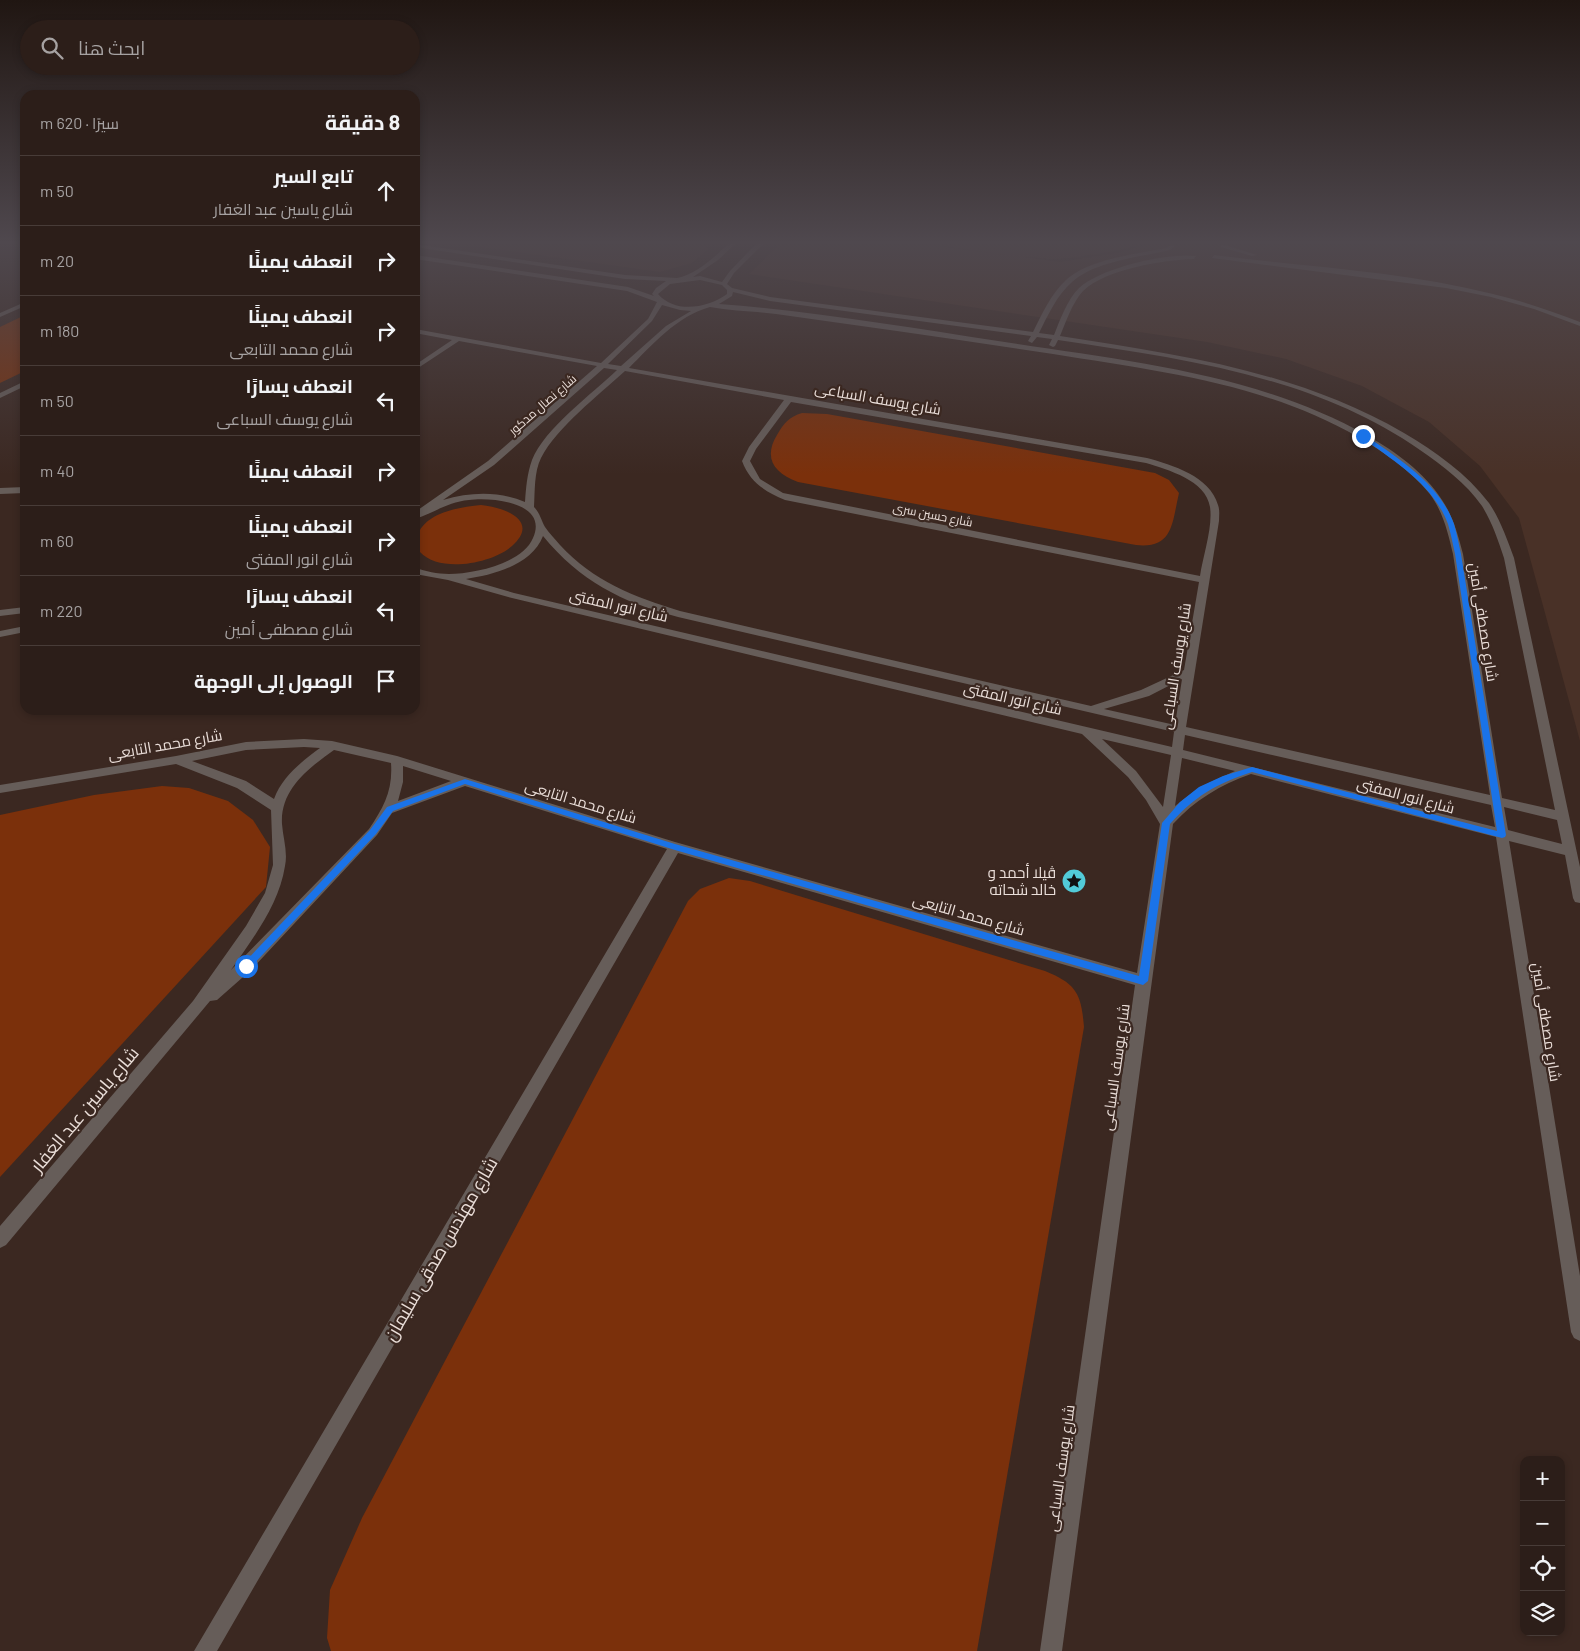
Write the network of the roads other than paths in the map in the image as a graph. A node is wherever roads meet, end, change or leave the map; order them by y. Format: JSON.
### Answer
{"nodes":[{"id":1,"x":648,"y":321,"type":"edge"},
{"id":2,"x":678,"y":321,"type":"edge"},
{"id":3,"x":841,"y":321,"type":"edge"},
{"id":4,"x":932,"y":321,"type":"edge"},
{"id":5,"x":1043,"y":321,"type":"edge"},
{"id":6,"x":1064,"y":321,"type":"edge"},
{"id":7,"x":420,"y":332,"type":"edge"},
{"id":8,"x":1035,"y":335,"type":"junction"},
{"id":9,"x":1056,"y":338,"type":"junction"},
{"id":10,"x":458,"y":339,"type":"junction"},
{"id":11,"x":1030,"y":348,"type":"junction"},
{"id":12,"x":1050,"y":351,"type":"junction"},
{"id":13,"x":420,"y":365,"type":"edge"},
{"id":14,"x":603,"y":365,"type":"junction"},
{"id":15,"x":624,"y":368,"type":"junction"},
{"id":16,"x":20,"y":386,"type":"edge"},
{"id":17,"x":0,"y":396,"type":"edge"},
{"id":18,"x":788,"y":399,"type":"junction"},
{"id":19,"x":20,"y":490,"type":"edge"},
{"id":20,"x":0,"y":491,"type":"edge"},
{"id":21,"x":529,"y":508,"type":"junction"},
{"id":22,"x":426,"y":509,"type":"junction"},
{"id":23,"x":420,"y":513,"type":"edge"},
{"id":24,"x":540,"y":526,"type":"junction"},
{"id":25,"x":420,"y":572,"type":"edge"},
{"id":26,"x":449,"y":577,"type":"junction"},
{"id":27,"x":1205,"y":580,"type":"junction"},
{"id":28,"x":20,"y":611,"type":"edge"},
{"id":29,"x":0,"y":613,"type":"edge"},
{"id":30,"x":20,"y":630,"type":"edge"},
{"id":31,"x":0,"y":634,"type":"edge"},
{"id":32,"x":1189,"y":672,"type":"junction"},
{"id":33,"x":1091,"y":708,"type":"junction"},
{"id":34,"x":1181,"y":728,"type":"junction"},
{"id":35,"x":1084,"y":731,"type":"junction"},
{"id":36,"x":332,"y":746,"type":"junction"},
{"id":37,"x":1178,"y":752,"type":"junction"},
{"id":38,"x":176,"y":760,"type":"junction"},
{"id":39,"x":397,"y":760,"type":"junction"},
{"id":40,"x":1252,"y":770,"type":"junction"},
{"id":41,"x":465,"y":781,"type":"junction"},
{"id":42,"x":0,"y":789,"type":"edge"},
{"id":43,"x":1496,"y":800,"type":"junction"},
{"id":44,"x":277,"y":808,"type":"junction"},
{"id":45,"x":390,"y":809,"type":"junction"},
{"id":46,"x":1562,"y":816,"type":"junction"},
{"id":47,"x":1166,"y":823,"type":"junction"},
{"id":48,"x":1502,"y":835,"type":"junction"},
{"id":49,"x":675,"y":847,"type":"junction"},
{"id":50,"x":1569,"y":851,"type":"junction"},
{"id":51,"x":1580,"y":898,"type":"edge"},
{"id":52,"x":1143,"y":981,"type":"junction"},
{"id":53,"x":198,"y":1006,"type":"junction"},
{"id":54,"x":0,"y":1238,"type":"edge"},
{"id":55,"x":1580,"y":1332,"type":"edge"},
{"id":56,"x":205,"y":1651,"type":"edge"},
{"id":57,"x":1051,"y":1651,"type":"edge"}],
"edges":[{"from":1,"to":14,"type":"street","name":"شارع نصال مدكور"},
{"from":2,"to":15,"type":"street","name":"شارع نصال مدكور"},
{"from":3,"to":11,"type":"street","name":"شارع مصطفى أمين"},
{"from":4,"to":8,"type":"street"},
{"from":5,"to":8,"type":"street"},
{"from":6,"to":9,"type":"street"},
{"from":7,"to":10,"type":"street","name":"شارع يوسف السباعى"},
{"from":8,"to":9,"type":"street"},
{"from":8,"to":11,"type":"street"},
{"from":9,"to":12,"type":"street"},
{"from":9,"to":46,"type":"street"},
{"from":10,"to":13,"type":"street"},
{"from":10,"to":14,"type":"street","name":"شارع يوسف السباعى"},
{"from":11,"to":12,"type":"street","name":"شارع مصطفى أمين"},
{"from":12,"to":43,"type":"street","name":"شارع مصطفى أمين"},
{"from":14,"to":15,"type":"street","name":"شارع يوسف السباعى"},
{"from":14,"to":22,"type":"street","name":"شارع نصال مدكور"},
{"from":15,"to":18,"type":"street","name":"شارع يوسف السباعى"},
{"from":15,"to":21,"type":"street","name":"شارع نصال مدكور"},
{"from":16,"to":17,"type":"street"},
{"from":18,"to":27,"type":"street","name":"شارع يوسف السباعى"},
{"from":18,"to":27,"type":"street","name":"شارع حسين سرى"},
{"from":19,"to":20,"type":"street"},
{"from":21,"to":22,"type":"street"},
{"from":21,"to":24,"type":"street","name":"شارع انور المفتى"},
{"from":22,"to":23,"type":"street"},
{"from":24,"to":26,"type":"street"},
{"from":24,"to":33,"type":"street","name":"شارع انور المفتى"},
{"from":25,"to":26,"type":"street"},
{"from":26,"to":35,"type":"street","name":"شارع انور المفتى"},
{"from":27,"to":32,"type":"street","name":"شارع يوسف السباعى"},
{"from":28,"to":29,"type":"street"},
{"from":30,"to":31,"type":"street"},
{"from":32,"to":33,"type":"street"},
{"from":32,"to":34,"type":"street","name":"شارع يوسف السباعى"},
{"from":33,"to":34,"type":"street","name":"شارع انور المفتى"},
{"from":34,"to":37,"type":"street","name":"شارع يوسف السباعى"},
{"from":34,"to":43,"type":"street","name":"شارع انور المفتى"},
{"from":35,"to":37,"type":"street","name":"شارع انور المفتى"},
{"from":35,"to":47,"type":"street"},
{"from":36,"to":38,"type":"street","name":"شارع محمد التابعى"},
{"from":36,"to":39,"type":"street","name":"شارع محمد التابعى"},
{"from":36,"to":44,"type":"street","name":"شارع ياسين عبد الغفار"},
{"from":37,"to":40,"type":"street","name":"شارع انور المفتى"},
{"from":37,"to":47,"type":"street","name":"شارع يوسف السباعى"},
{"from":38,"to":42,"type":"street","name":"شارع محمد التابعى"},
{"from":38,"to":44,"type":"street"},
{"from":39,"to":41,"type":"street","name":"شارع محمد التابعى"},
{"from":39,"to":45,"type":"street","name":"شارع ياسين عبد الغفار"},
{"from":40,"to":47,"type":"street"},
{"from":40,"to":48,"type":"street","name":"شارع انور المفتى"},
{"from":41,"to":45,"type":"street"},
{"from":41,"to":49,"type":"street","name":"شارع محمد التابعى"},
{"from":43,"to":46,"type":"street","name":"شارع انور المفتى"},
{"from":43,"to":48,"type":"street","name":"شارع مصطفى أمين"},
{"from":44,"to":53,"type":"street","name":"شارع ياسين عبد الغفار"},
{"from":45,"to":53,"type":"street","name":"شارع ياسين عبد الغفار"},
{"from":46,"to":50,"type":"street"},
{"from":47,"to":52,"type":"street","name":"شارع يوسف السباعى"},
{"from":48,"to":50,"type":"street","name":"شارع انور المفتى"},
{"from":48,"to":55,"type":"street","name":"شارع مصطفى أمين"},
{"from":49,"to":52,"type":"street","name":"شارع محمد التابعى"},
{"from":49,"to":56,"type":"street","name":"شارع مهندس صدقى سليمان"},
{"from":50,"to":51,"type":"street"},
{"from":52,"to":57,"type":"street","name":"شارع يوسف السباعى"},
{"from":53,"to":54,"type":"street","name":"شارع ياسين عبد الغفار"}]}
